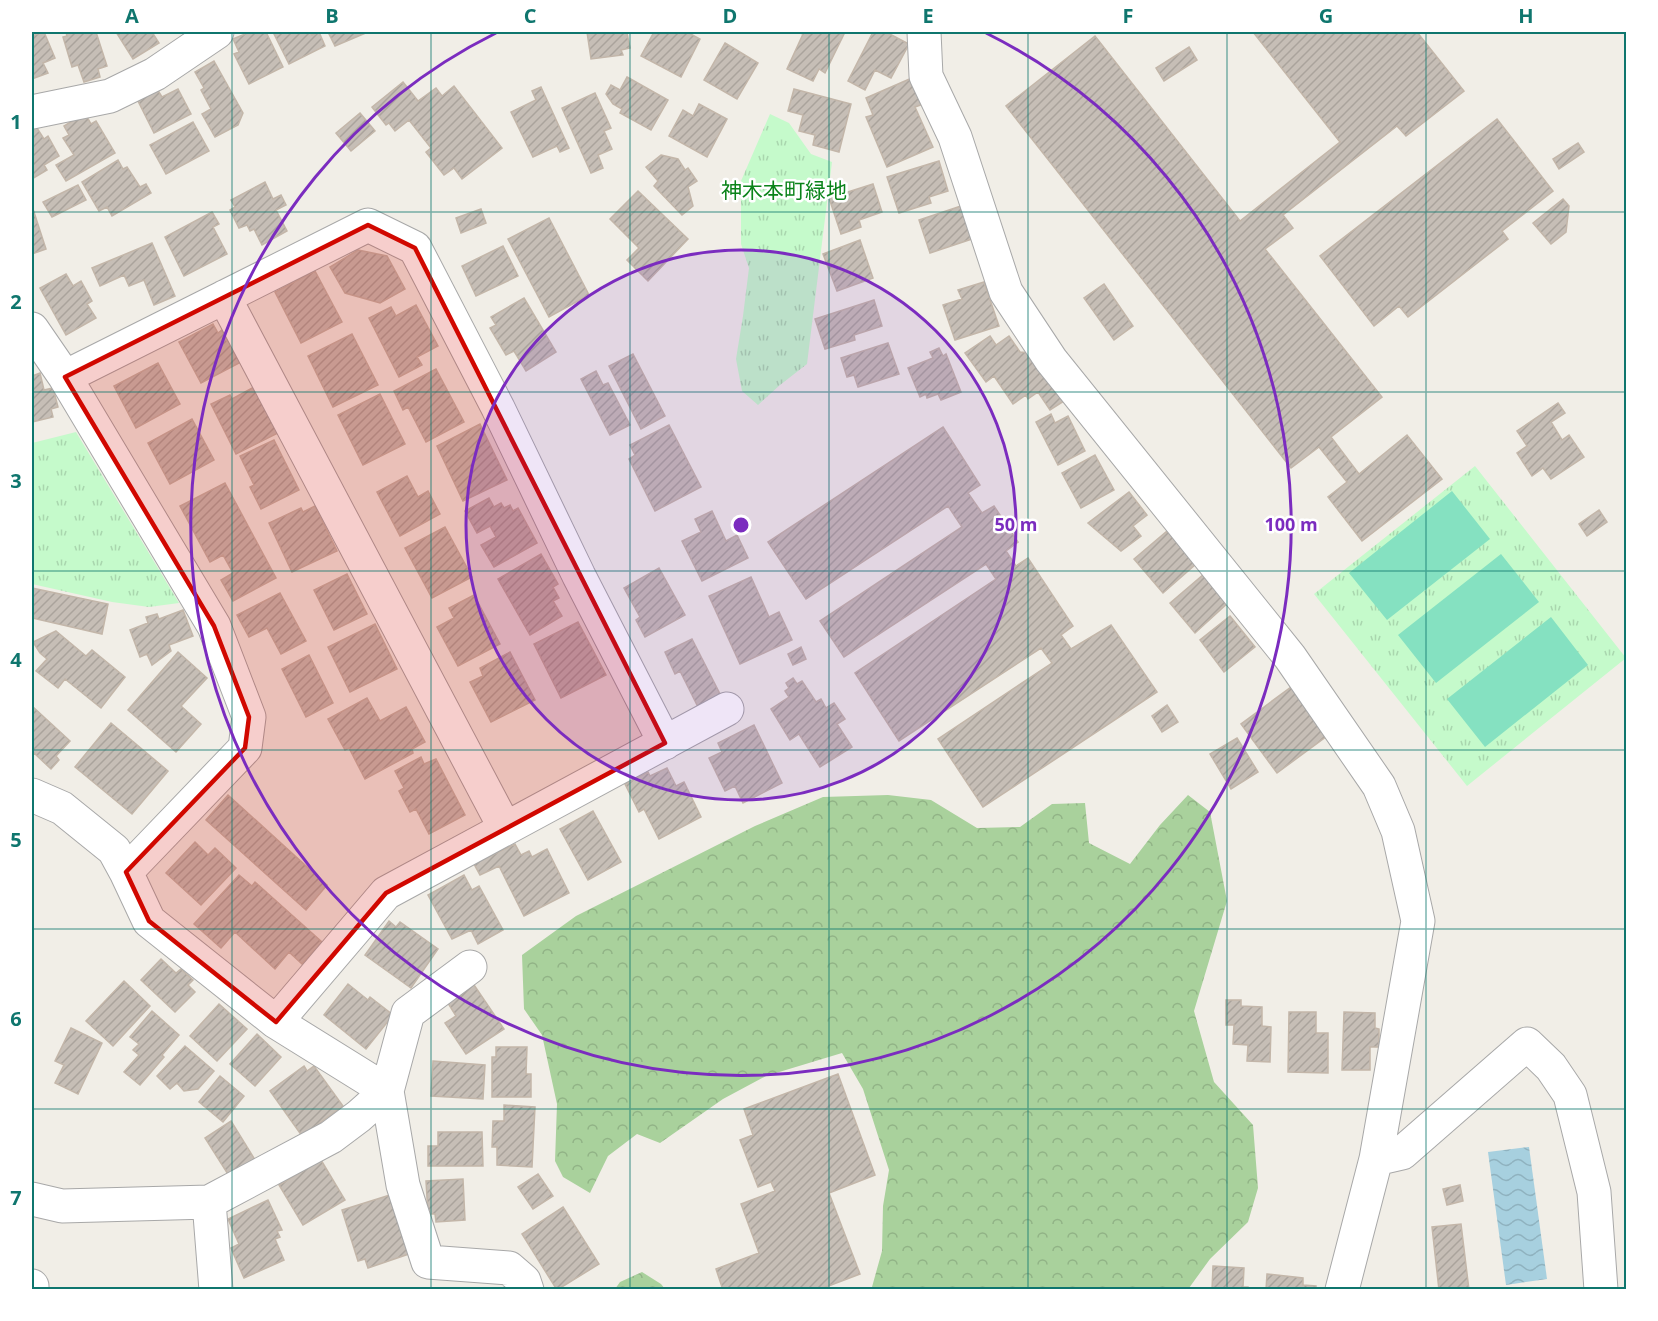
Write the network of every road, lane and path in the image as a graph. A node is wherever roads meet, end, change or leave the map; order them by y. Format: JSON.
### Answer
{"nodes":[{"id":1,"x":217,"y":32,"type":"edge"},
{"id":2,"x":905,"y":32,"type":"edge"},
{"id":3,"x":924,"y":32,"type":"edge"},
{"id":4,"x":926,"y":76,"type":"junction"},
{"id":5,"x":32,"y":112,"type":"edge"},
{"id":6,"x":224,"y":297,"type":"junction"},
{"id":7,"x":32,"y":329,"type":"edge"},
{"id":8,"x":65,"y":377,"type":"junction"},
{"id":9,"x":727,"y":709,"type":"dead end"},
{"id":10,"x":665,"y":743,"type":"junction"},
{"id":11,"x":32,"y":795,"type":"edge"},
{"id":12,"x":505,"y":828,"type":"junction"},
{"id":13,"x":126,"y":872,"type":"junction"},
{"id":14,"x":470,"y":967,"type":"dead end"},
{"id":15,"x":276,"y":1022,"type":"junction"},
{"id":16,"x":387,"y":1091,"type":"junction"},
{"id":17,"x":1376,"y":1159,"type":"junction"},
{"id":18,"x":32,"y":1199,"type":"edge"},
{"id":19,"x":209,"y":1202,"type":"junction"},
{"id":20,"x":1626,"y":1284,"type":"edge"},
{"id":21,"x":216,"y":1290,"type":"edge"},
{"id":22,"x":527,"y":1290,"type":"edge"},
{"id":23,"x":1342,"y":1290,"type":"edge"},
{"id":24,"x":1601,"y":1290,"type":"edge"},
{"id":25,"x":1615,"y":1290,"type":"edge"}],
"edges":[{"from":1,"to":5,"type":"street"},
{"from":2,"to":4,"type":"street"},
{"from":3,"to":4,"type":"street"},
{"from":4,"to":17,"type":"street"},
{"from":6,"to":8,"type":"street"},
{"from":6,"to":10,"type":"street"},
{"from":6,"to":12,"type":"street"},
{"from":7,"to":8,"type":"street"},
{"from":8,"to":13,"type":"street"},
{"from":9,"to":10,"type":"street"},
{"from":10,"to":12,"type":"street"},
{"from":11,"to":13,"type":"street"},
{"from":12,"to":15,"type":"street"},
{"from":13,"to":15,"type":"street"},
{"from":14,"to":16,"type":"street"},
{"from":15,"to":16,"type":"street"},
{"from":16,"to":19,"type":"street"},
{"from":16,"to":22,"type":"street"},
{"from":17,"to":23,"type":"street"},
{"from":17,"to":24,"type":"street"},
{"from":18,"to":19,"type":"street"},
{"from":19,"to":21,"type":"street"},
{"from":20,"to":25,"type":"street"}]}
